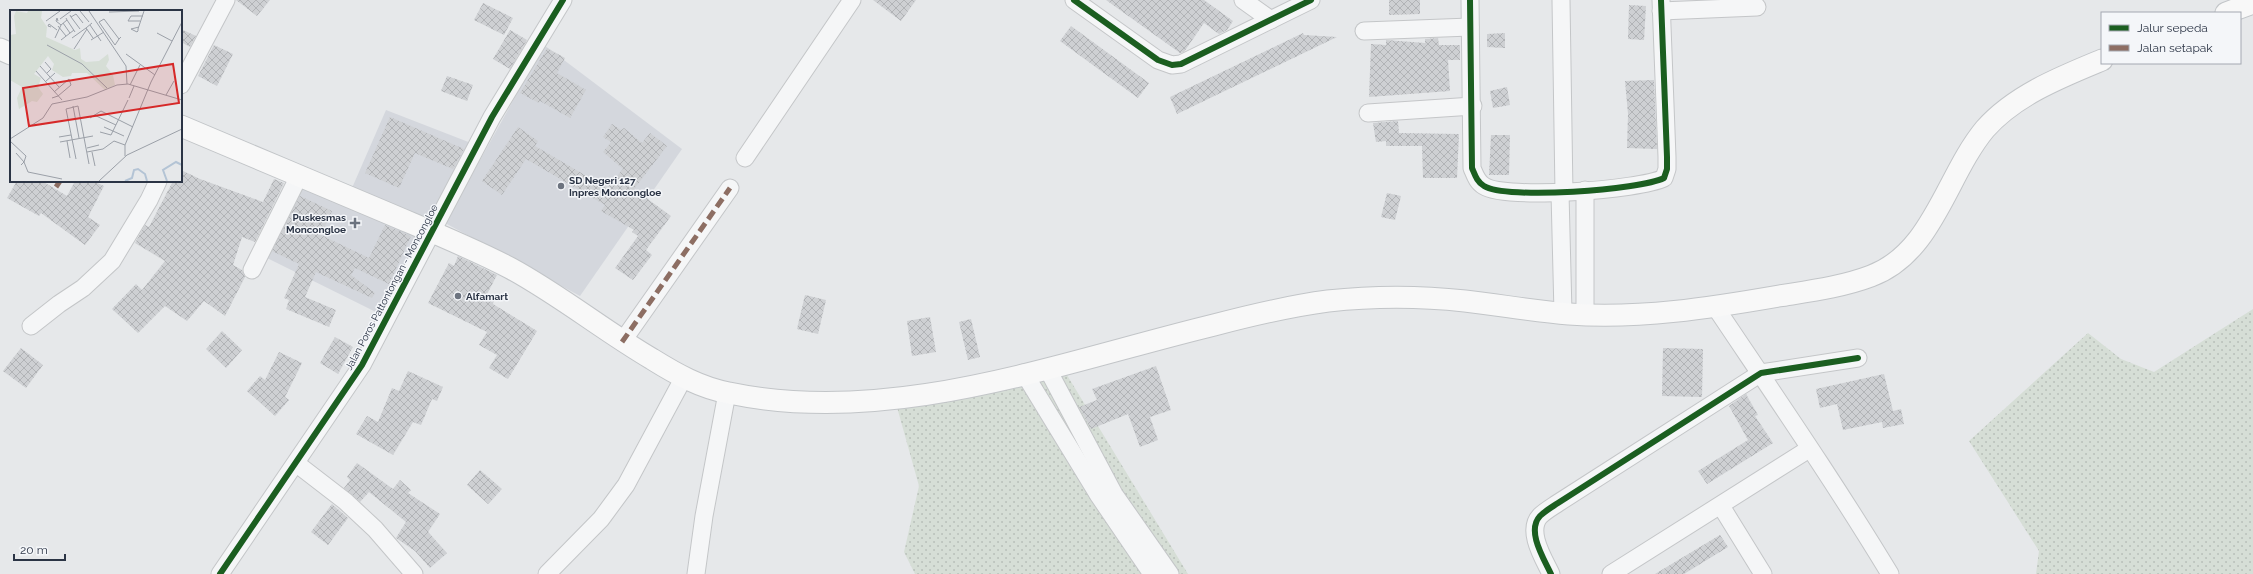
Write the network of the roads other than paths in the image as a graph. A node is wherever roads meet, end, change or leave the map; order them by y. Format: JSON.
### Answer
{"nodes":[{"id":1,"x":226,"y":0,"type":"edge"},
{"id":2,"x":563,"y":0,"type":"edge"},
{"id":3,"x":852,"y":0,"type":"edge"},
{"id":4,"x":1074,"y":0,"type":"edge"},
{"id":5,"x":1243,"y":0,"type":"edge"},
{"id":6,"x":1311,"y":0,"type":"edge"},
{"id":7,"x":1470,"y":0,"type":"edge"},
{"id":8,"x":1561,"y":0,"type":"edge"},
{"id":9,"x":2253,"y":3,"type":"edge"},
{"id":10,"x":1661,"y":5,"type":"edge"},
{"id":11,"x":1757,"y":7,"type":"dead end"},
{"id":12,"x":2229,"y":12,"type":"edge"},
{"id":13,"x":1271,"y":20,"type":"junction"},
{"id":14,"x":1470,"y":27,"type":"junction"},
{"id":15,"x":1364,"y":32,"type":"dead end"},
{"id":16,"x":0,"y":50,"type":"edge"},
{"id":17,"x":10,"y":54,"type":"edge"},
{"id":18,"x":2101,"y":60,"type":"edge"},
{"id":19,"x":182,"y":83,"type":"edge"},
{"id":20,"x":1472,"y":106,"type":"junction"},
{"id":21,"x":1368,"y":113,"type":"dead end"},
{"id":22,"x":182,"y":126,"type":"edge"},
{"id":23,"x":745,"y":158,"type":"dead end"},
{"id":24,"x":299,"y":176,"type":"junction"},
{"id":25,"x":158,"y":182,"type":"edge"},
{"id":26,"x":730,"y":188,"type":"dead end"},
{"id":27,"x":1585,"y":190,"type":"junction"},
{"id":28,"x":1562,"y":193,"type":"junction"},
{"id":29,"x":433,"y":232,"type":"junction"},
{"id":30,"x":252,"y":270,"type":"dead end"},
{"id":31,"x":1716,"y":308,"type":"junction"},
{"id":32,"x":1563,"y":314,"type":"junction"},
{"id":33,"x":1585,"y":315,"type":"junction"},
{"id":34,"x":31,"y":326,"type":"dead end"},
{"id":35,"x":622,"y":342,"type":"junction"},
{"id":36,"x":1858,"y":358,"type":"dead end"},
{"id":37,"x":1047,"y":368,"type":"junction"},
{"id":38,"x":1024,"y":373,"type":"junction"},
{"id":39,"x":1762,"y":373,"type":"junction"},
{"id":40,"x":684,"y":377,"type":"junction"},
{"id":41,"x":727,"y":393,"type":"junction"},
{"id":42,"x":1810,"y":449,"type":"junction"},
{"id":43,"x":297,"y":464,"type":"junction"},
{"id":44,"x":1721,"y":506,"type":"junction"},
{"id":45,"x":220,"y":574,"type":"edge"},
{"id":46,"x":414,"y":574,"type":"edge"},
{"id":47,"x":547,"y":574,"type":"edge"},
{"id":48,"x":696,"y":574,"type":"edge"},
{"id":49,"x":1152,"y":574,"type":"edge"},
{"id":50,"x":1170,"y":574,"type":"edge"},
{"id":51,"x":1551,"y":574,"type":"edge"},
{"id":52,"x":1611,"y":574,"type":"edge"},
{"id":53,"x":1764,"y":574,"type":"edge"},
{"id":54,"x":1890,"y":574,"type":"edge"}],
"edges":[{"from":1,"to":19,"type":"street"},
{"from":2,"to":29,"type":"street","name":"Jalan Poros Pattontongan - Moncongloe"},
{"from":3,"to":23,"type":"street"},
{"from":4,"to":13,"type":"street"},
{"from":5,"to":13,"type":"street"},
{"from":6,"to":13,"type":"street"},
{"from":7,"to":14,"type":"street"},
{"from":8,"to":28,"type":"street"},
{"from":9,"to":12,"type":"main road"},
{"from":10,"to":11,"type":"street"},
{"from":10,"to":27,"type":"street"},
{"from":14,"to":15,"type":"street"},
{"from":14,"to":20,"type":"street"},
{"from":16,"to":17,"type":"main road"},
{"from":18,"to":31,"type":"main road"},
{"from":20,"to":21,"type":"street"},
{"from":20,"to":28,"type":"street"},
{"from":22,"to":24,"type":"main road"},
{"from":24,"to":29,"type":"main road"},
{"from":24,"to":30,"type":"street"},
{"from":25,"to":34,"type":"street"},
{"from":26,"to":35,"type":"street"},
{"from":27,"to":28,"type":"street"},
{"from":27,"to":33,"type":"street"},
{"from":28,"to":32,"type":"street"},
{"from":29,"to":35,"type":"main road"},
{"from":29,"to":43,"type":"street","name":"Jalan Poros Pattontongan - Moncongloe"},
{"from":31,"to":33,"type":"main road"},
{"from":31,"to":39,"type":"street"},
{"from":32,"to":33,"type":"main road"},
{"from":32,"to":37,"type":"main road"},
{"from":35,"to":40,"type":"main road"},
{"from":36,"to":39,"type":"street"},
{"from":37,"to":38,"type":"main road"},
{"from":37,"to":50,"type":"street"},
{"from":38,"to":41,"type":"main road"},
{"from":38,"to":49,"type":"street"},
{"from":39,"to":42,"type":"street"},
{"from":39,"to":51,"type":"street"},
{"from":40,"to":41,"type":"main road"},
{"from":40,"to":47,"type":"street"},
{"from":41,"to":48,"type":"street"},
{"from":42,"to":44,"type":"street"},
{"from":42,"to":54,"type":"street"},
{"from":43,"to":45,"type":"street","name":"Jalan Poros Pattontongan - Moncongloe"},
{"from":43,"to":46,"type":"street"},
{"from":44,"to":52,"type":"street"},
{"from":44,"to":53,"type":"street"}]}
